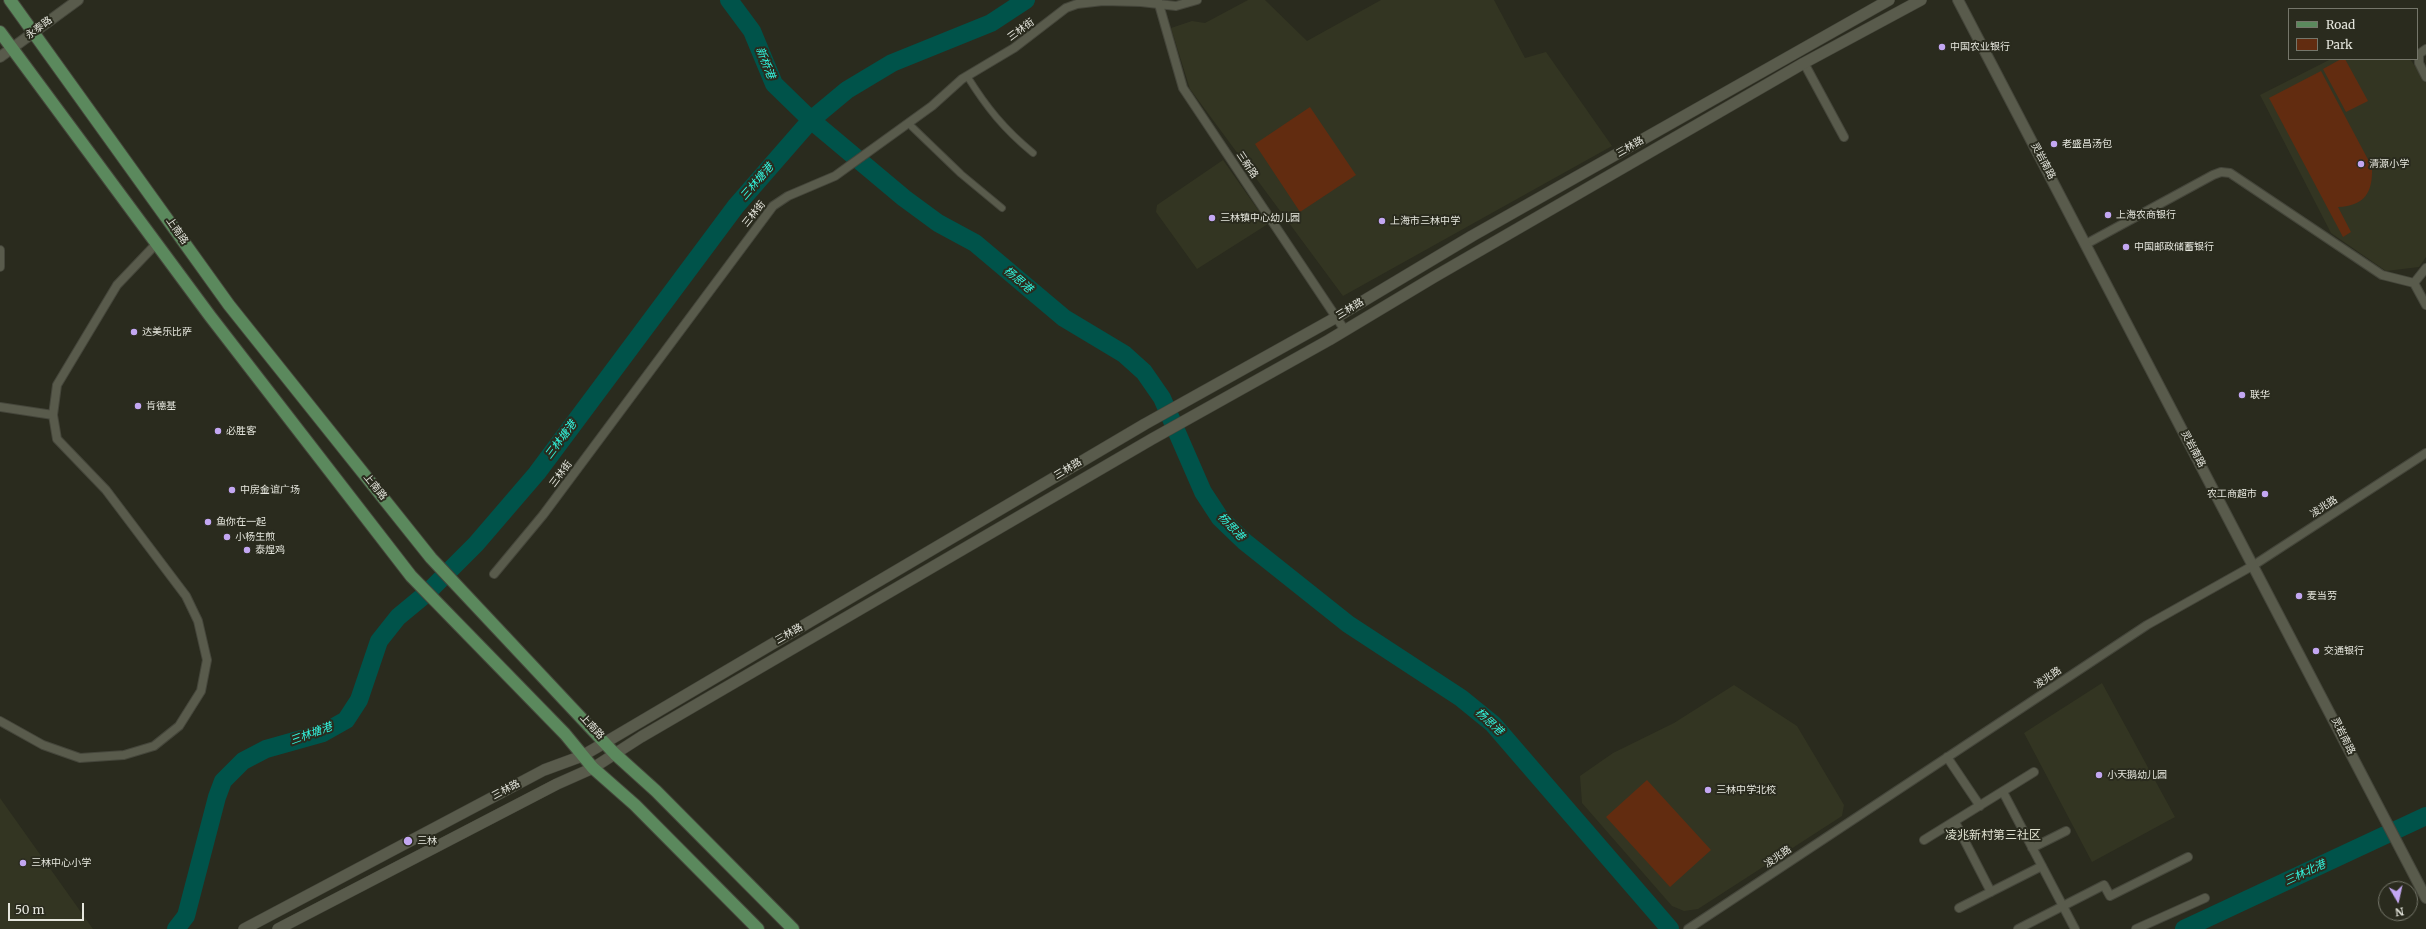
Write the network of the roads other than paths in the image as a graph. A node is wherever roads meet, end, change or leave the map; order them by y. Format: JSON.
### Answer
{"nodes":[{"id":1,"x":10,"y":0,"type":"edge"},
{"id":2,"x":78,"y":0,"type":"edge"},
{"id":3,"x":1197,"y":0,"type":"edge"},
{"id":4,"x":1889,"y":0,"type":"edge"},
{"id":5,"x":1921,"y":0,"type":"edge"},
{"id":6,"x":1958,"y":0,"type":"edge"},
{"id":7,"x":1158,"y":2,"type":"edge"},
{"id":8,"x":34,"y":31,"type":"junction"},
{"id":9,"x":0,"y":32,"type":"edge"},
{"id":10,"x":12,"y":48,"type":"junction"},
{"id":11,"x":0,"y":57,"type":"edge"},
{"id":12,"x":2418,"y":60,"type":"edge"},
{"id":13,"x":1804,"y":63,"type":"junction"},
{"id":14,"x":967,"y":76,"type":"junction"},
{"id":15,"x":2426,"y":77,"type":"edge"},
{"id":16,"x":908,"y":123,"type":"junction"},
{"id":17,"x":1844,"y":137,"type":"dead end"},
{"id":18,"x":1033,"y":153,"type":"dead end"},
{"id":19,"x":1002,"y":208,"type":"dead end"},
{"id":20,"x":157,"y":243,"type":"junction"},
{"id":21,"x":2086,"y":244,"type":"junction"},
{"id":22,"x":0,"y":250,"type":"edge"},
{"id":23,"x":0,"y":267,"type":"edge"},
{"id":24,"x":2426,"y":268,"type":"edge"},
{"id":25,"x":2414,"y":283,"type":"junction"},
{"id":26,"x":2426,"y":306,"type":"edge"},
{"id":27,"x":1335,"y":318,"type":"junction"},
{"id":28,"x":1344,"y":329,"type":"junction"},
{"id":29,"x":0,"y":407,"type":"edge"},
{"id":30,"x":53,"y":415,"type":"junction"},
{"id":31,"x":2426,"y":453,"type":"edge"},
{"id":32,"x":2254,"y":565,"type":"junction"},
{"id":33,"x":494,"y":574,"type":"dead end"},
{"id":34,"x":0,"y":721,"type":"edge"},
{"id":35,"x":606,"y":742,"type":"junction"},
{"id":36,"x":615,"y":754,"type":"junction"},
{"id":37,"x":582,"y":756,"type":"junction"},
{"id":38,"x":1947,"y":757,"type":"junction"},
{"id":39,"x":593,"y":768,"type":"junction"},
{"id":40,"x":2034,"y":772,"type":"dead end"},
{"id":41,"x":2003,"y":792,"type":"junction"},
{"id":42,"x":1980,"y":806,"type":"junction"},
{"id":43,"x":1955,"y":822,"type":"junction"},
{"id":44,"x":2066,"y":831,"type":"dead end"},
{"id":45,"x":1924,"y":840,"type":"dead end"},
{"id":46,"x":2032,"y":848,"type":"junction"},
{"id":47,"x":2188,"y":857,"type":"dead end"},
{"id":48,"x":2042,"y":866,"type":"junction"},
{"id":49,"x":1991,"y":892,"type":"junction"},
{"id":50,"x":2205,"y":898,"type":"dead end"},
{"id":51,"x":2426,"y":898,"type":"edge"},
{"id":52,"x":2063,"y":906,"type":"junction"},
{"id":53,"x":1959,"y":908,"type":"dead end"},
{"id":54,"x":1689,"y":928,"type":"edge"},
{"id":55,"x":244,"y":929,"type":"edge"},
{"id":56,"x":278,"y":929,"type":"edge"},
{"id":57,"x":758,"y":929,"type":"edge"},
{"id":58,"x":793,"y":929,"type":"edge"},
{"id":59,"x":2018,"y":929,"type":"edge"},
{"id":60,"x":2075,"y":929,"type":"edge"},
{"id":61,"x":2136,"y":929,"type":"edge"}],
"edges":[{"from":1,"to":8,"type":"main road","name":"上南路"},
{"from":2,"to":8,"type":"street","name":"永泰路"},
{"from":3,"to":7,"type":"street","name":"三林街"},
{"from":4,"to":27,"type":"main road","name":"三林路"},
{"from":5,"to":13,"type":"main road","name":"三林路"},
{"from":6,"to":21,"type":"street","name":"灵岩南路"},
{"from":7,"to":14,"type":"street","name":"三林街"},
{"from":7,"to":27,"type":"street","name":"三新路"},
{"from":8,"to":10,"type":"street","name":"永泰路"},
{"from":8,"to":35,"type":"main road","name":"上南路"},
{"from":9,"to":10,"type":"main road"},
{"from":10,"to":11,"type":"street","name":"永泰路"},
{"from":10,"to":20,"type":"main road"},
{"from":12,"to":15,"type":"street"},
{"from":13,"to":17,"type":"street"},
{"from":13,"to":28,"type":"main road","name":"三林路"},
{"from":14,"to":16,"type":"street","name":"三林街"},
{"from":14,"to":18,"type":"street"},
{"from":16,"to":19,"type":"street"},
{"from":16,"to":33,"type":"street","name":"三林街"},
{"from":20,"to":30,"type":"street"},
{"from":20,"to":37,"type":"main road"},
{"from":21,"to":25,"type":"street"},
{"from":21,"to":32,"type":"street","name":"灵岩南路"},
{"from":22,"to":23,"type":"street"},
{"from":24,"to":25,"type":"street"},
{"from":25,"to":26,"type":"street"},
{"from":27,"to":28,"type":"street","name":"三新路"},
{"from":27,"to":35,"type":"main road","name":"三林路"},
{"from":28,"to":36,"type":"main road","name":"三林路"},
{"from":29,"to":30,"type":"street"},
{"from":30,"to":34,"type":"street"},
{"from":31,"to":32,"type":"street","name":"凌兆路"},
{"from":32,"to":38,"type":"street","name":"凌兆路"},
{"from":32,"to":51,"type":"street","name":"灵岩南路"},
{"from":35,"to":36,"type":"main road","name":"上南路"},
{"from":35,"to":37,"type":"main road","name":"三林路"},
{"from":36,"to":39,"type":"main road","name":"三林路"},
{"from":36,"to":58,"type":"main road","name":"上南路"},
{"from":37,"to":39,"type":"main road"},
{"from":37,"to":55,"type":"main road","name":"三林路"},
{"from":38,"to":42,"type":"street"},
{"from":38,"to":54,"type":"street","name":"凌兆路"},
{"from":39,"to":56,"type":"main road","name":"三林路"},
{"from":39,"to":57,"type":"main road"},
{"from":40,"to":41,"type":"street"},
{"from":41,"to":42,"type":"street"},
{"from":41,"to":46,"type":"street"},
{"from":42,"to":43,"type":"street"},
{"from":43,"to":45,"type":"street"},
{"from":43,"to":49,"type":"street"},
{"from":44,"to":46,"type":"street"},
{"from":46,"to":48,"type":"street"},
{"from":47,"to":52,"type":"street"},
{"from":48,"to":49,"type":"street"},
{"from":48,"to":52,"type":"street"},
{"from":49,"to":53,"type":"street"},
{"from":50,"to":61,"type":"street"},
{"from":52,"to":59,"type":"street"},
{"from":52,"to":60,"type":"street"}]}
